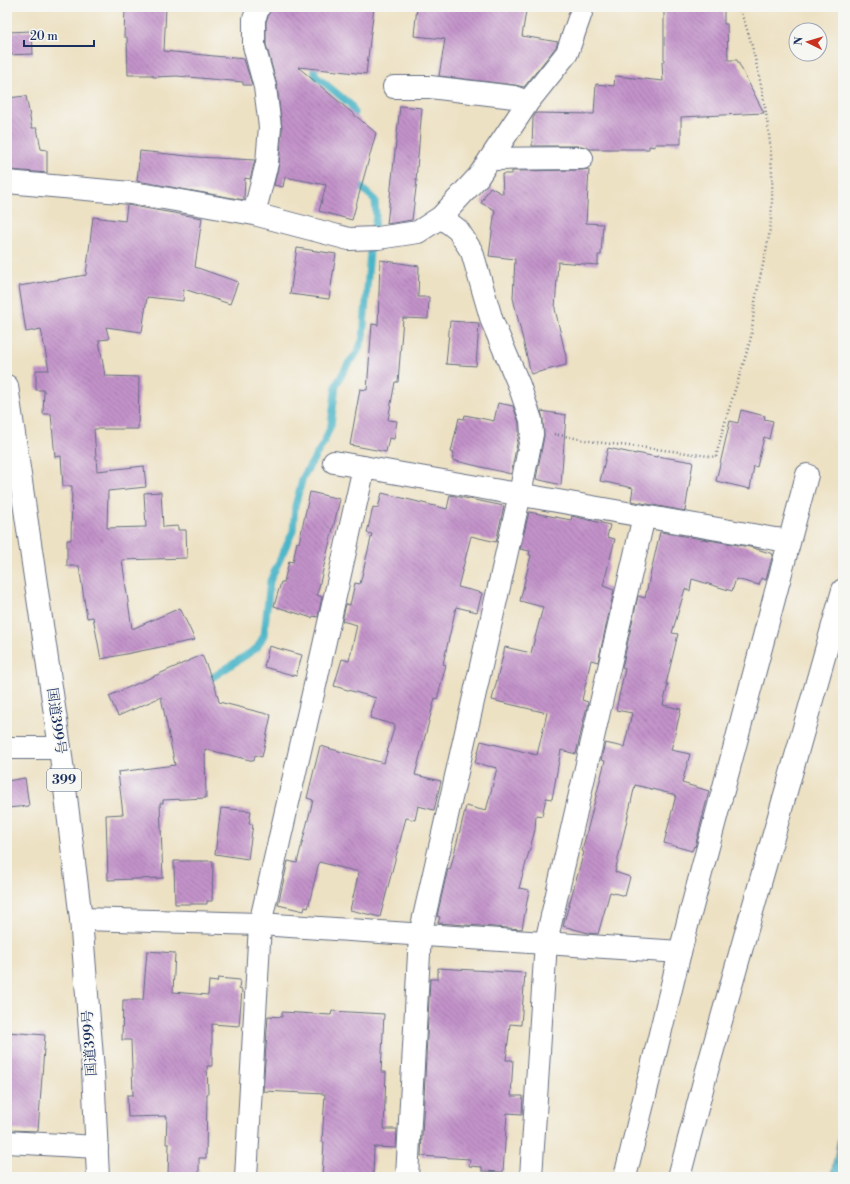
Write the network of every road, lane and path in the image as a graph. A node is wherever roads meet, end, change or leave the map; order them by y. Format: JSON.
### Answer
{"nodes":[{"id":1,"x":259,"y":7,"type":"edge"},
{"id":2,"x":583,"y":7,"type":"edge"},
{"id":3,"x":738,"y":7,"type":"edge"},
{"id":4,"x":394,"y":87,"type":"dead end"},
{"id":5,"x":528,"y":102,"type":"junction"},
{"id":6,"x":582,"y":158,"type":"dead end"},
{"id":7,"x":490,"y":159,"type":"junction"},
{"id":8,"x":7,"y":182,"type":"edge"},
{"id":9,"x":254,"y":214,"type":"junction"},
{"id":10,"x":441,"y":217,"type":"junction"},
{"id":11,"x":7,"y":386,"type":"edge"},
{"id":12,"x":532,"y":429,"type":"junction"},
{"id":13,"x":334,"y":462,"type":"dead end"},
{"id":14,"x":364,"y":467,"type":"junction"},
{"id":15,"x":807,"y":475,"type":"dead end"},
{"id":16,"x":520,"y":494,"type":"junction"},
{"id":17,"x":644,"y":516,"type":"junction"},
{"id":18,"x":789,"y":540,"type":"junction"},
{"id":19,"x":843,"y":590,"type":"edge"},
{"id":20,"x":7,"y":748,"type":"edge"},
{"id":21,"x":60,"y":748,"type":"junction"},
{"id":22,"x":81,"y":919,"type":"junction"},
{"id":23,"x":260,"y":924,"type":"junction"},
{"id":24,"x":420,"y":935,"type":"junction"},
{"id":25,"x":546,"y":942,"type":"junction"},
{"id":26,"x":680,"y":952,"type":"junction"},
{"id":27,"x":7,"y":1142,"type":"edge"},
{"id":28,"x":97,"y":1147,"type":"junction"},
{"id":29,"x":98,"y":1177,"type":"edge"},
{"id":30,"x":246,"y":1177,"type":"edge"},
{"id":31,"x":407,"y":1177,"type":"edge"},
{"id":32,"x":531,"y":1177,"type":"edge"},
{"id":33,"x":625,"y":1177,"type":"edge"},
{"id":34,"x":679,"y":1177,"type":"edge"}],
"edges":[{"from":1,"to":9,"type":"main road"},
{"from":2,"to":5,"type":"main road"},
{"from":3,"to":12,"type":"path"},
{"from":4,"to":5,"type":"main road"},
{"from":5,"to":7,"type":"main road"},
{"from":6,"to":7,"type":"main road"},
{"from":7,"to":10,"type":"main road"},
{"from":8,"to":9,"type":"main road"},
{"from":9,"to":10,"type":"main road"},
{"from":10,"to":12,"type":"main road"},
{"from":11,"to":21,"type":"main road","name":"国道399号","number":"399"},
{"from":12,"to":16,"type":"main road"},
{"from":13,"to":14,"type":"main road"},
{"from":14,"to":16,"type":"main road"},
{"from":14,"to":23,"type":"main road"},
{"from":15,"to":18,"type":"main road"},
{"from":16,"to":17,"type":"main road"},
{"from":16,"to":24,"type":"main road"},
{"from":17,"to":18,"type":"main road"},
{"from":17,"to":25,"type":"main road"},
{"from":18,"to":26,"type":"main road"},
{"from":19,"to":34,"type":"main road"},
{"from":20,"to":21,"type":"main road"},
{"from":21,"to":22,"type":"main road","name":"国道399号","number":"399"},
{"from":22,"to":23,"type":"main road"},
{"from":22,"to":28,"type":"main road","name":"国道399号","number":"399"},
{"from":23,"to":24,"type":"main road"},
{"from":23,"to":30,"type":"main road"},
{"from":24,"to":25,"type":"main road"},
{"from":24,"to":31,"type":"main road"},
{"from":25,"to":26,"type":"main road"},
{"from":25,"to":32,"type":"main road"},
{"from":26,"to":33,"type":"main road"},
{"from":27,"to":28,"type":"main road"},
{"from":28,"to":29,"type":"main road","name":"国道399号","number":"399"}]}
